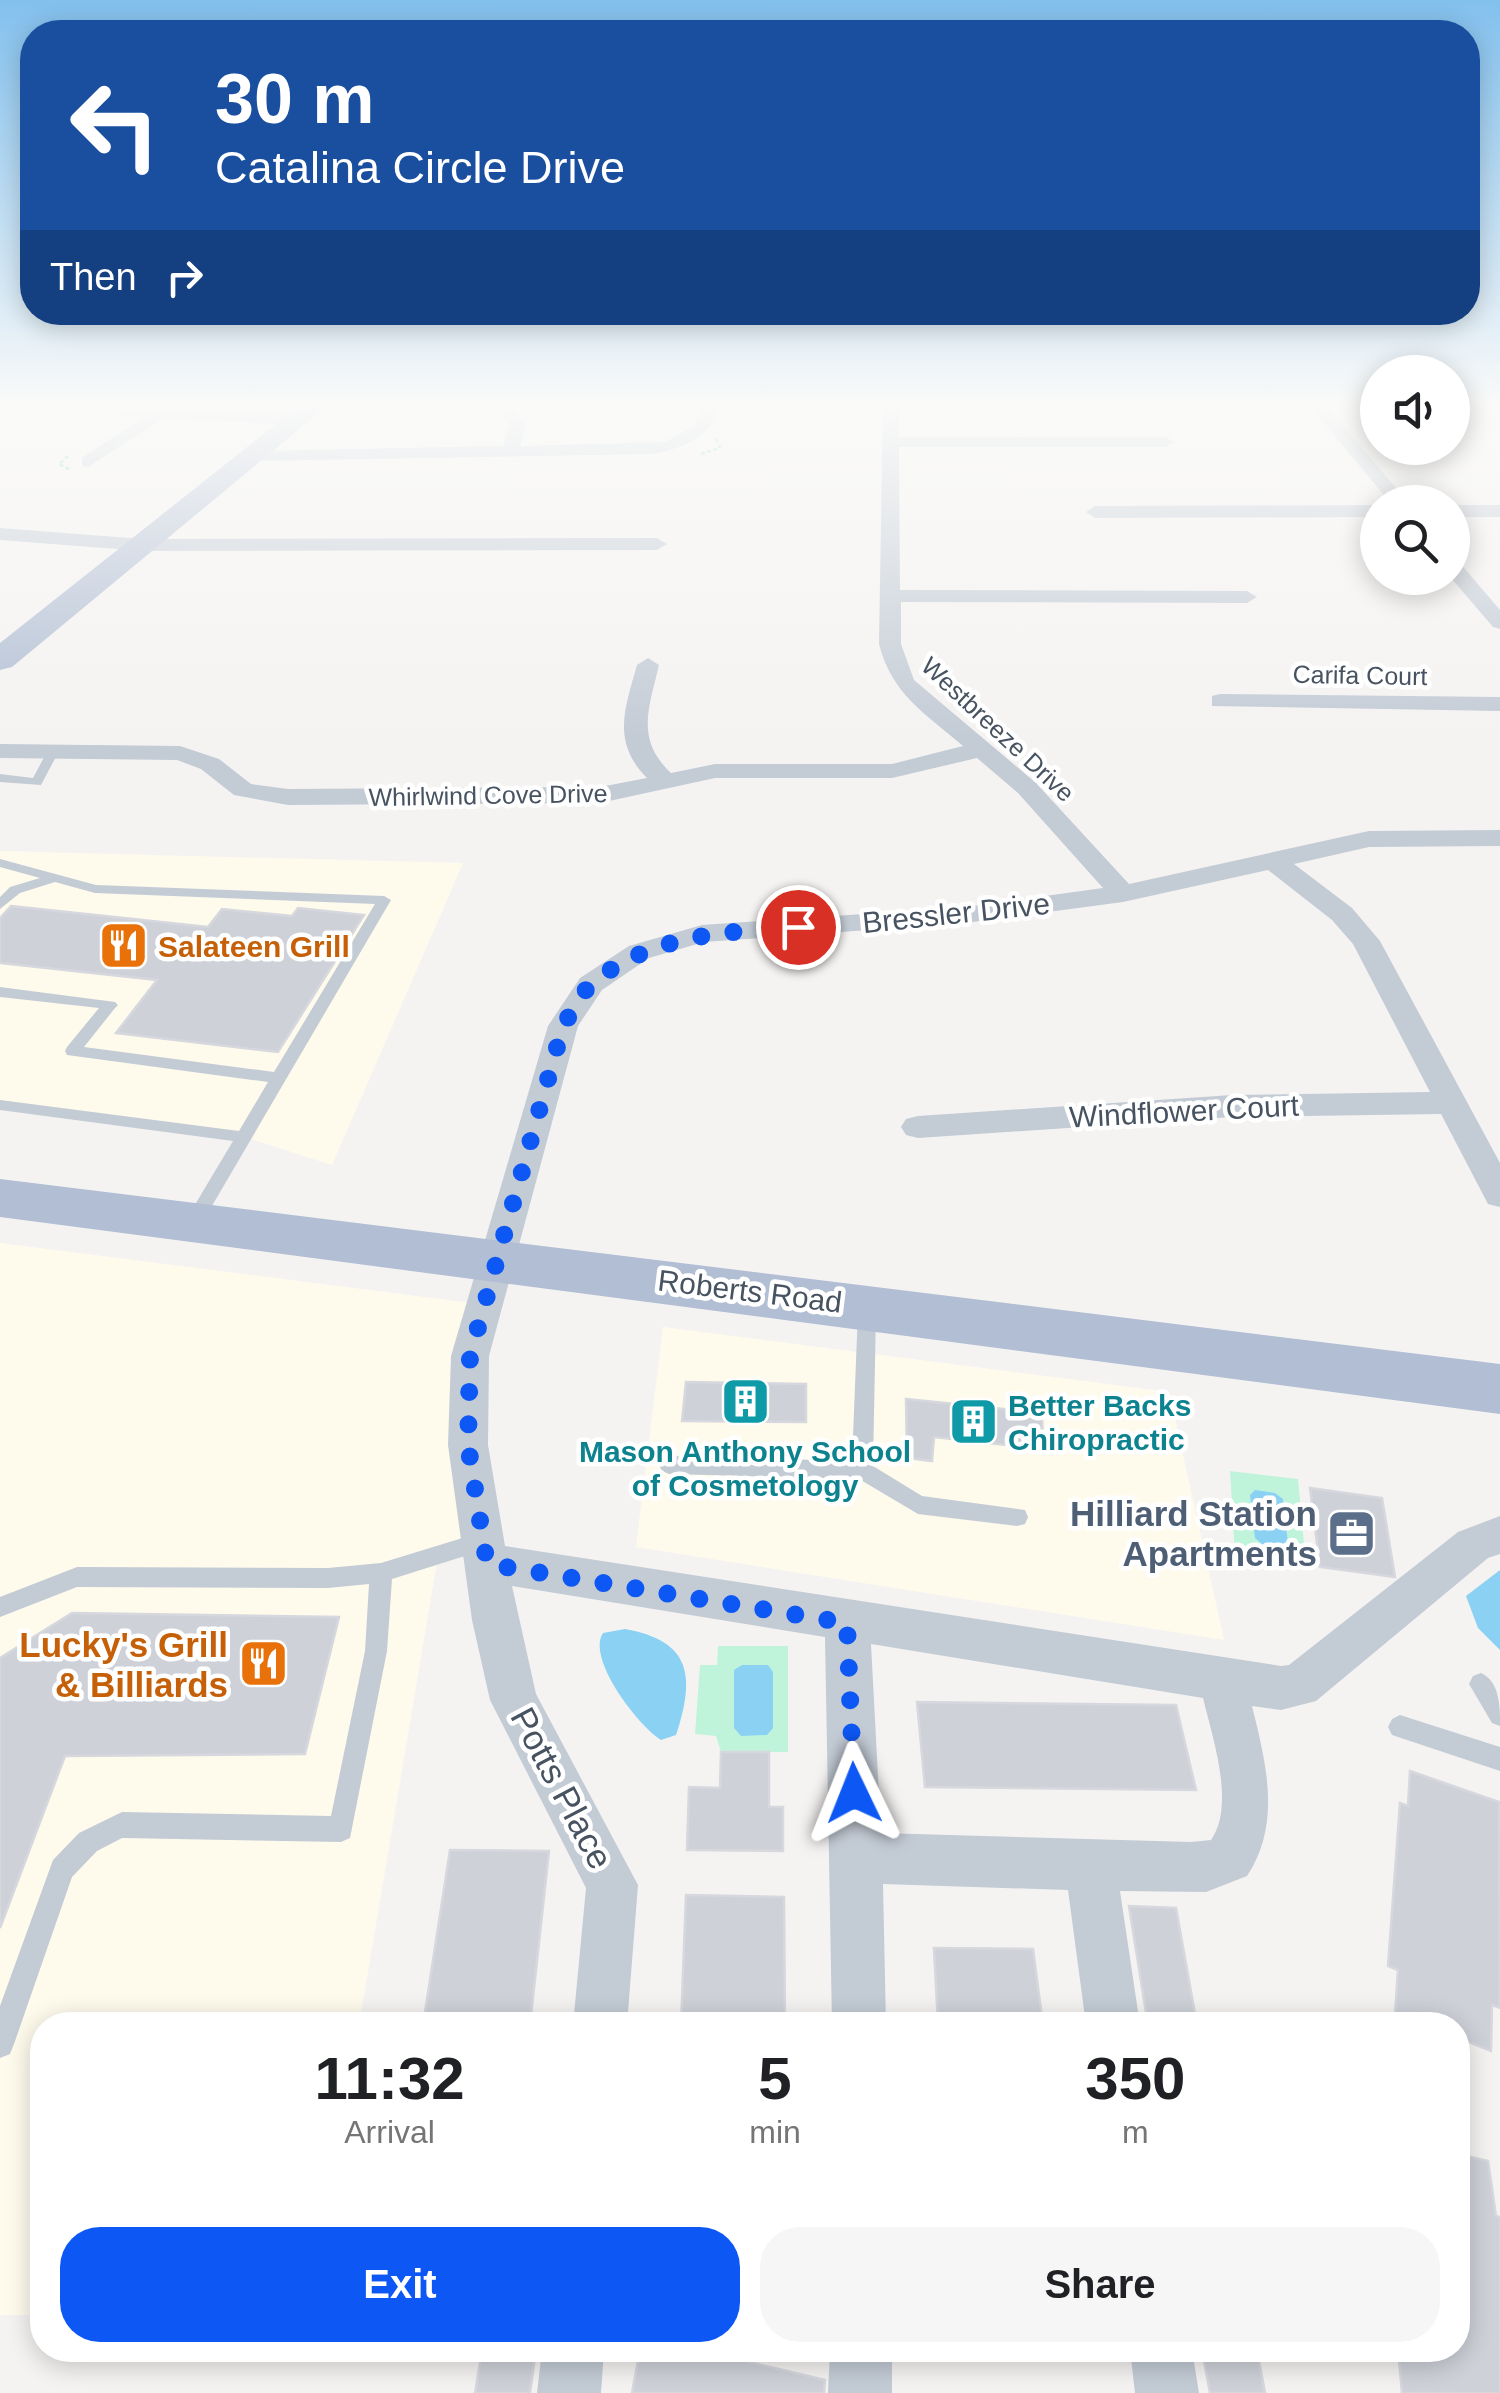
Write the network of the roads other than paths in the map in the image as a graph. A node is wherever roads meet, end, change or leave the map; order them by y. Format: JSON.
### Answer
{"nodes":[{"id":1,"x":181,"y":514,"type":"edge"},
{"id":2,"x":893,"y":514,"type":"edge"},
{"id":3,"x":0,"y":534,"type":"edge"},
{"id":4,"x":657,"y":544,"type":"dead end"},
{"id":5,"x":142,"y":545,"type":"junction"},
{"id":6,"x":1470,"y":587,"type":"edge"},
{"id":7,"x":892,"y":596,"type":"junction"},
{"id":8,"x":1247,"y":597,"type":"dead end"},
{"id":9,"x":1500,"y":623,"type":"edge"},
{"id":10,"x":0,"y":660,"type":"edge"},
{"id":11,"x":648,"y":665,"type":"dead end"},
{"id":12,"x":1220,"y":701,"type":"dead end"},
{"id":13,"x":1500,"y":704,"type":"edge"},
{"id":14,"x":982,"y":749,"type":"junction"},
{"id":15,"x":0,"y":751,"type":"edge"},
{"id":16,"x":53,"y":751,"type":"junction"},
{"id":17,"x":0,"y":778,"type":"edge"},
{"id":18,"x":665,"y":781,"type":"junction"},
{"id":19,"x":1500,"y":838,"type":"edge"},
{"id":20,"x":1274,"y":861,"type":"junction"},
{"id":21,"x":2,"y":865,"type":"edge"},
{"id":22,"x":56,"y":878,"type":"junction"},
{"id":23,"x":1123,"y":894,"type":"junction"},
{"id":24,"x":0,"y":905,"type":"edge"},
{"id":25,"x":0,"y":992,"type":"edge"},
{"id":26,"x":280,"y":1078,"type":"junction"},
{"id":27,"x":1451,"y":1103,"type":"junction"},
{"id":28,"x":0,"y":1106,"type":"edge"},
{"id":29,"x":918,"y":1127,"type":"dead end"},
{"id":30,"x":245,"y":1137,"type":"junction"},
{"id":31,"x":1500,"y":1195,"type":"edge"},
{"id":32,"x":0,"y":1198,"type":"edge"},
{"id":33,"x":193,"y":1224,"type":"junction"},
{"id":34,"x":498,"y":1260,"type":"junction"},
{"id":35,"x":867,"y":1305,"type":"junction"},
{"id":36,"x":1500,"y":1389,"type":"edge"},
{"id":37,"x":669,"y":1465,"type":"dead end"},
{"id":38,"x":862,"y":1470,"type":"junction"},
{"id":39,"x":1016,"y":1517,"type":"dead end"},
{"id":40,"x":1500,"y":1535,"type":"edge"},
{"id":41,"x":485,"y":1552,"type":"junction"},
{"id":42,"x":381,"y":1573,"type":"junction"},
{"id":43,"x":0,"y":1607,"type":"edge"},
{"id":44,"x":847,"y":1623,"type":"junction"},
{"id":45,"x":1223,"y":1681,"type":"junction"},
{"id":46,"x":1481,"y":1684,"type":"dead end"},
{"id":47,"x":1500,"y":1715,"type":"edge"},
{"id":48,"x":1400,"y":1727,"type":"dead end"},
{"id":49,"x":1500,"y":1759,"type":"edge"},
{"id":50,"x":858,"y":1858,"type":"junction"},
{"id":51,"x":1090,"y":1865,"type":"junction"},
{"id":52,"x":601,"y":2012,"type":"edge"},
{"id":53,"x":858,"y":2012,"type":"edge"},
{"id":54,"x":1110,"y":2012,"type":"edge"},
{"id":55,"x":0,"y":2044,"type":"edge"},
{"id":56,"x":572,"y":2362,"type":"edge"},
{"id":57,"x":860,"y":2362,"type":"edge"},
{"id":58,"x":1162,"y":2362,"type":"edge"},
{"id":59,"x":569,"y":2393,"type":"edge"},
{"id":60,"x":860,"y":2393,"type":"edge"},
{"id":61,"x":1167,"y":2393,"type":"edge"}],
"edges":[{"from":1,"to":5,"type":"main road"},
{"from":2,"to":7,"type":"street","name":"Westbreeze Drive"},
{"from":3,"to":5,"type":"street"},
{"from":4,"to":5,"type":"street"},
{"from":5,"to":10,"type":"main road"},
{"from":6,"to":9,"type":"street"},
{"from":7,"to":8,"type":"street"},
{"from":7,"to":14,"type":"street","name":"Westbreeze Drive"},
{"from":11,"to":18,"type":"street"},
{"from":12,"to":13,"type":"street","name":"Carifa Court"},
{"from":14,"to":18,"type":"street","name":"Whirlwind Cove Drive"},
{"from":14,"to":23,"type":"street","name":"Westbreeze Drive"},
{"from":15,"to":16,"type":"street","name":"Whirlwind Cove Drive"},
{"from":16,"to":17,"type":"lane"},
{"from":16,"to":18,"type":"street","name":"Whirlwind Cove Drive"},
{"from":19,"to":20,"type":"street","name":"Bressler Drive"},
{"from":20,"to":23,"type":"street","name":"Bressler Drive"},
{"from":20,"to":27,"type":"street"},
{"from":21,"to":22,"type":"lane"},
{"from":22,"to":24,"type":"lane"},
{"from":22,"to":26,"type":"lane"},
{"from":23,"to":34,"type":"street","name":"Bressler Drive"},
{"from":25,"to":26,"type":"lane"},
{"from":26,"to":30,"type":"lane"},
{"from":27,"to":29,"type":"street","name":"Windflower Court"},
{"from":27,"to":31,"type":"street"},
{"from":28,"to":30,"type":"lane"},
{"from":30,"to":33,"type":"lane"},
{"from":32,"to":33,"type":"main road","name":"Roberts Road"},
{"from":33,"to":34,"type":"main road","name":"Roberts Road"},
{"from":34,"to":35,"type":"main road","name":"Roberts Road"},
{"from":34,"to":41,"type":"street","name":"Potts Place"},
{"from":35,"to":36,"type":"main road","name":"Roberts Road"},
{"from":35,"to":38,"type":"lane"},
{"from":37,"to":38,"type":"lane"},
{"from":38,"to":39,"type":"lane"},
{"from":40,"to":45,"type":"street"},
{"from":41,"to":42,"type":"lane"},
{"from":41,"to":44,"type":"street"},
{"from":41,"to":52,"type":"street","name":"Potts Place"},
{"from":42,"to":43,"type":"lane"},
{"from":42,"to":55,"type":"lane"},
{"from":44,"to":45,"type":"street"},
{"from":44,"to":50,"type":"street"},
{"from":45,"to":51,"type":"street"},
{"from":46,"to":47,"type":"lane"},
{"from":48,"to":49,"type":"lane"},
{"from":50,"to":51,"type":"street"},
{"from":50,"to":53,"type":"street"},
{"from":51,"to":54,"type":"street"},
{"from":56,"to":59,"type":"street"},
{"from":57,"to":60,"type":"street"},
{"from":58,"to":61,"type":"street"}]}
